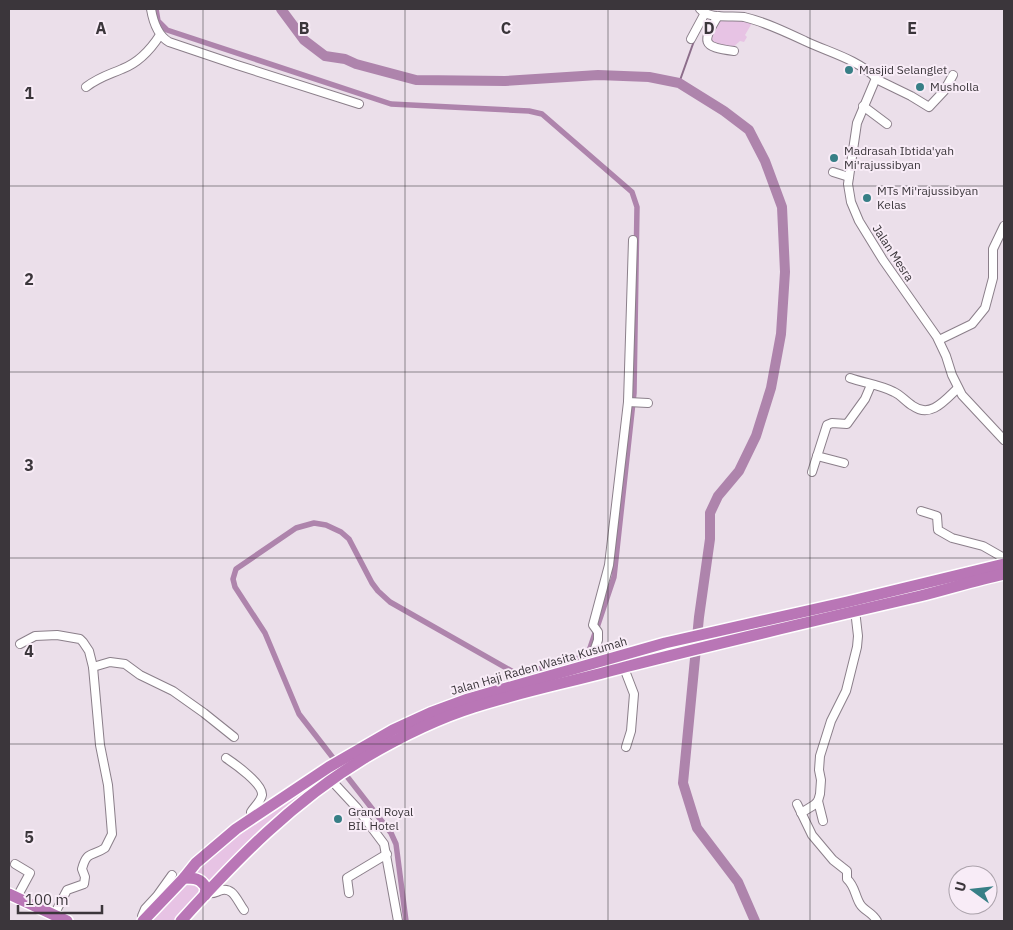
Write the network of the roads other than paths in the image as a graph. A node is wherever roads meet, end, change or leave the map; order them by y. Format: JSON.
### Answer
{"nodes":[{"id":1,"x":151,"y":9,"type":"edge"},
{"id":2,"x":709,"y":13,"type":"edge"},
{"id":3,"x":160,"y":35,"type":"junction"},
{"id":4,"x":690,"y":39,"type":"dead end"},
{"id":5,"x":734,"y":51,"type":"dead end"},
{"id":6,"x":953,"y":75,"type":"dead end"},
{"id":7,"x":876,"y":79,"type":"junction"},
{"id":8,"x":86,"y":87,"type":"dead end"},
{"id":9,"x":360,"y":104,"type":"dead end"},
{"id":10,"x":864,"y":106,"type":"junction"},
{"id":11,"x":887,"y":124,"type":"dead end"},
{"id":12,"x":833,"y":172,"type":"dead end"},
{"id":13,"x":848,"y":177,"type":"junction"},
{"id":14,"x":1004,"y":226,"type":"edge"},
{"id":15,"x":633,"y":240,"type":"dead end"},
{"id":16,"x":939,"y":340,"type":"junction"},
{"id":17,"x":850,"y":378,"type":"dead end"},
{"id":18,"x":872,"y":385,"type":"junction"},
{"id":19,"x":958,"y":388,"type":"junction"},
{"id":20,"x":629,"y":402,"type":"junction"},
{"id":21,"x":648,"y":403,"type":"dead end"},
{"id":22,"x":1004,"y":440,"type":"edge"},
{"id":23,"x":817,"y":456,"type":"junction"},
{"id":24,"x":844,"y":463,"type":"dead end"},
{"id":25,"x":812,"y":472,"type":"dead end"},
{"id":26,"x":921,"y":511,"type":"dead end"},
{"id":27,"x":1004,"y":558,"type":"edge"},
{"id":28,"x":999,"y":570,"type":"edge"},
{"id":29,"x":855,"y":610,"type":"junction"},
{"id":30,"x":731,"y":634,"type":"junction"},
{"id":31,"x":20,"y":644,"type":"dead end"},
{"id":32,"x":589,"y":666,"type":"junction"},
{"id":33,"x":93,"y":667,"type":"junction"},
{"id":34,"x":624,"y":668,"type":"junction"},
{"id":35,"x":470,"y":703,"type":"junction"},
{"id":36,"x":234,"y":737,"type":"dead end"},
{"id":37,"x":626,"y":747,"type":"dead end"},
{"id":38,"x":226,"y":758,"type":"dead end"},
{"id":39,"x":346,"y":763,"type":"junction"},
{"id":40,"x":333,"y":779,"type":"junction"},
{"id":41,"x":818,"y":801,"type":"junction"},
{"id":42,"x":797,"y":804,"type":"dead end"},
{"id":43,"x":801,"y":813,"type":"junction"},
{"id":44,"x":253,"y":818,"type":"junction"},
{"id":45,"x":823,"y":821,"type":"dead end"},
{"id":46,"x":387,"y":854,"type":"junction"},
{"id":47,"x":15,"y":864,"type":"dead end"},
{"id":48,"x":172,"y":875,"type":"dead end"},
{"id":49,"x":184,"y":878,"type":"junction"},
{"id":50,"x":349,"y":893,"type":"dead end"},
{"id":51,"x":206,"y":894,"type":"junction"},
{"id":52,"x":15,"y":900,"type":"edge"},
{"id":53,"x":244,"y":910,"type":"dead end"},
{"id":54,"x":52,"y":918,"type":"edge"},
{"id":55,"x":67,"y":921,"type":"edge"},
{"id":56,"x":143,"y":921,"type":"edge"},
{"id":57,"x":181,"y":921,"type":"edge"},
{"id":58,"x":398,"y":921,"type":"edge"},
{"id":59,"x":877,"y":921,"type":"edge"}],
"edges":[{"from":1,"to":3,"type":"street"},
{"from":2,"to":4,"type":"street"},
{"from":2,"to":5,"type":"street"},
{"from":2,"to":7,"type":"street"},
{"from":3,"to":8,"type":"street"},
{"from":3,"to":9,"type":"street"},
{"from":6,"to":7,"type":"street"},
{"from":7,"to":10,"type":"street","name":"Jalan Mesra"},
{"from":10,"to":11,"type":"street"},
{"from":10,"to":13,"type":"street","name":"Jalan Mesra"},
{"from":12,"to":13,"type":"street"},
{"from":13,"to":16,"type":"street","name":"Jalan Mesra"},
{"from":14,"to":16,"type":"street"},
{"from":15,"to":20,"type":"street"},
{"from":16,"to":19,"type":"street","name":"Jalan Mesra"},
{"from":17,"to":18,"type":"street"},
{"from":18,"to":19,"type":"street"},
{"from":18,"to":23,"type":"street"},
{"from":19,"to":22,"type":"street","name":"Jalan Mesra"},
{"from":20,"to":21,"type":"street"},
{"from":20,"to":32,"type":"street"},
{"from":23,"to":24,"type":"street"},
{"from":23,"to":25,"type":"street"},
{"from":26,"to":27,"type":"street"},
{"from":28,"to":29,"type":"highway","name":"Jalan Haji Raden Wasita Kusumah"},
{"from":28,"to":30,"type":"highway","name":"Jalan Haji Raden Wasita Kusumah"},
{"from":29,"to":30,"type":"highway","name":"Jalan Haji Raden Wasita Kusumah"},
{"from":29,"to":41,"type":"street"},
{"from":30,"to":32,"type":"highway","name":"Jalan Haji Raden Wasita Kusumah"},
{"from":30,"to":34,"type":"highway","name":"Jalan Haji Raden Wasita Kusumah"},
{"from":31,"to":33,"type":"street"},
{"from":32,"to":35,"type":"highway","name":"Jalan Haji Raden Wasita Kusumah"},
{"from":33,"to":36,"type":"street"},
{"from":33,"to":54,"type":"street"},
{"from":34,"to":35,"type":"highway","name":"Jalan Haji Raden Wasita Kusumah"},
{"from":34,"to":37,"type":"street"},
{"from":35,"to":39,"type":"highway","name":"Jalan Haji Raden Wasita Kusumah"},
{"from":38,"to":44,"type":"street"},
{"from":39,"to":40,"type":"highway","name":"Jalan Haji Raden Wasita Kusumah"},
{"from":39,"to":44,"type":"highway","name":"Jalan Haji Raden Wasita Kusumah"},
{"from":40,"to":46,"type":"street"},
{"from":40,"to":51,"type":"highway","name":"Jalan Haji Raden Wasita Kusumah"},
{"from":41,"to":43,"type":"street"},
{"from":41,"to":45,"type":"street"},
{"from":42,"to":43,"type":"street"},
{"from":43,"to":59,"type":"street"},
{"from":44,"to":49,"type":"highway","name":"Jalan Haji Raden Wasita Kusumah"},
{"from":46,"to":50,"type":"street"},
{"from":46,"to":58,"type":"street"},
{"from":47,"to":52,"type":"street"},
{"from":48,"to":56,"type":"street"},
{"from":49,"to":51,"type":"highway"},
{"from":49,"to":56,"type":"highway","name":"Jalan Haji Raden Wasita Kusumah"},
{"from":51,"to":53,"type":"street"},
{"from":51,"to":57,"type":"highway","name":"Jalan Haji Raden Wasita Kusumah"},
{"from":52,"to":54,"type":"highway"},
{"from":54,"to":55,"type":"highway"}]}
